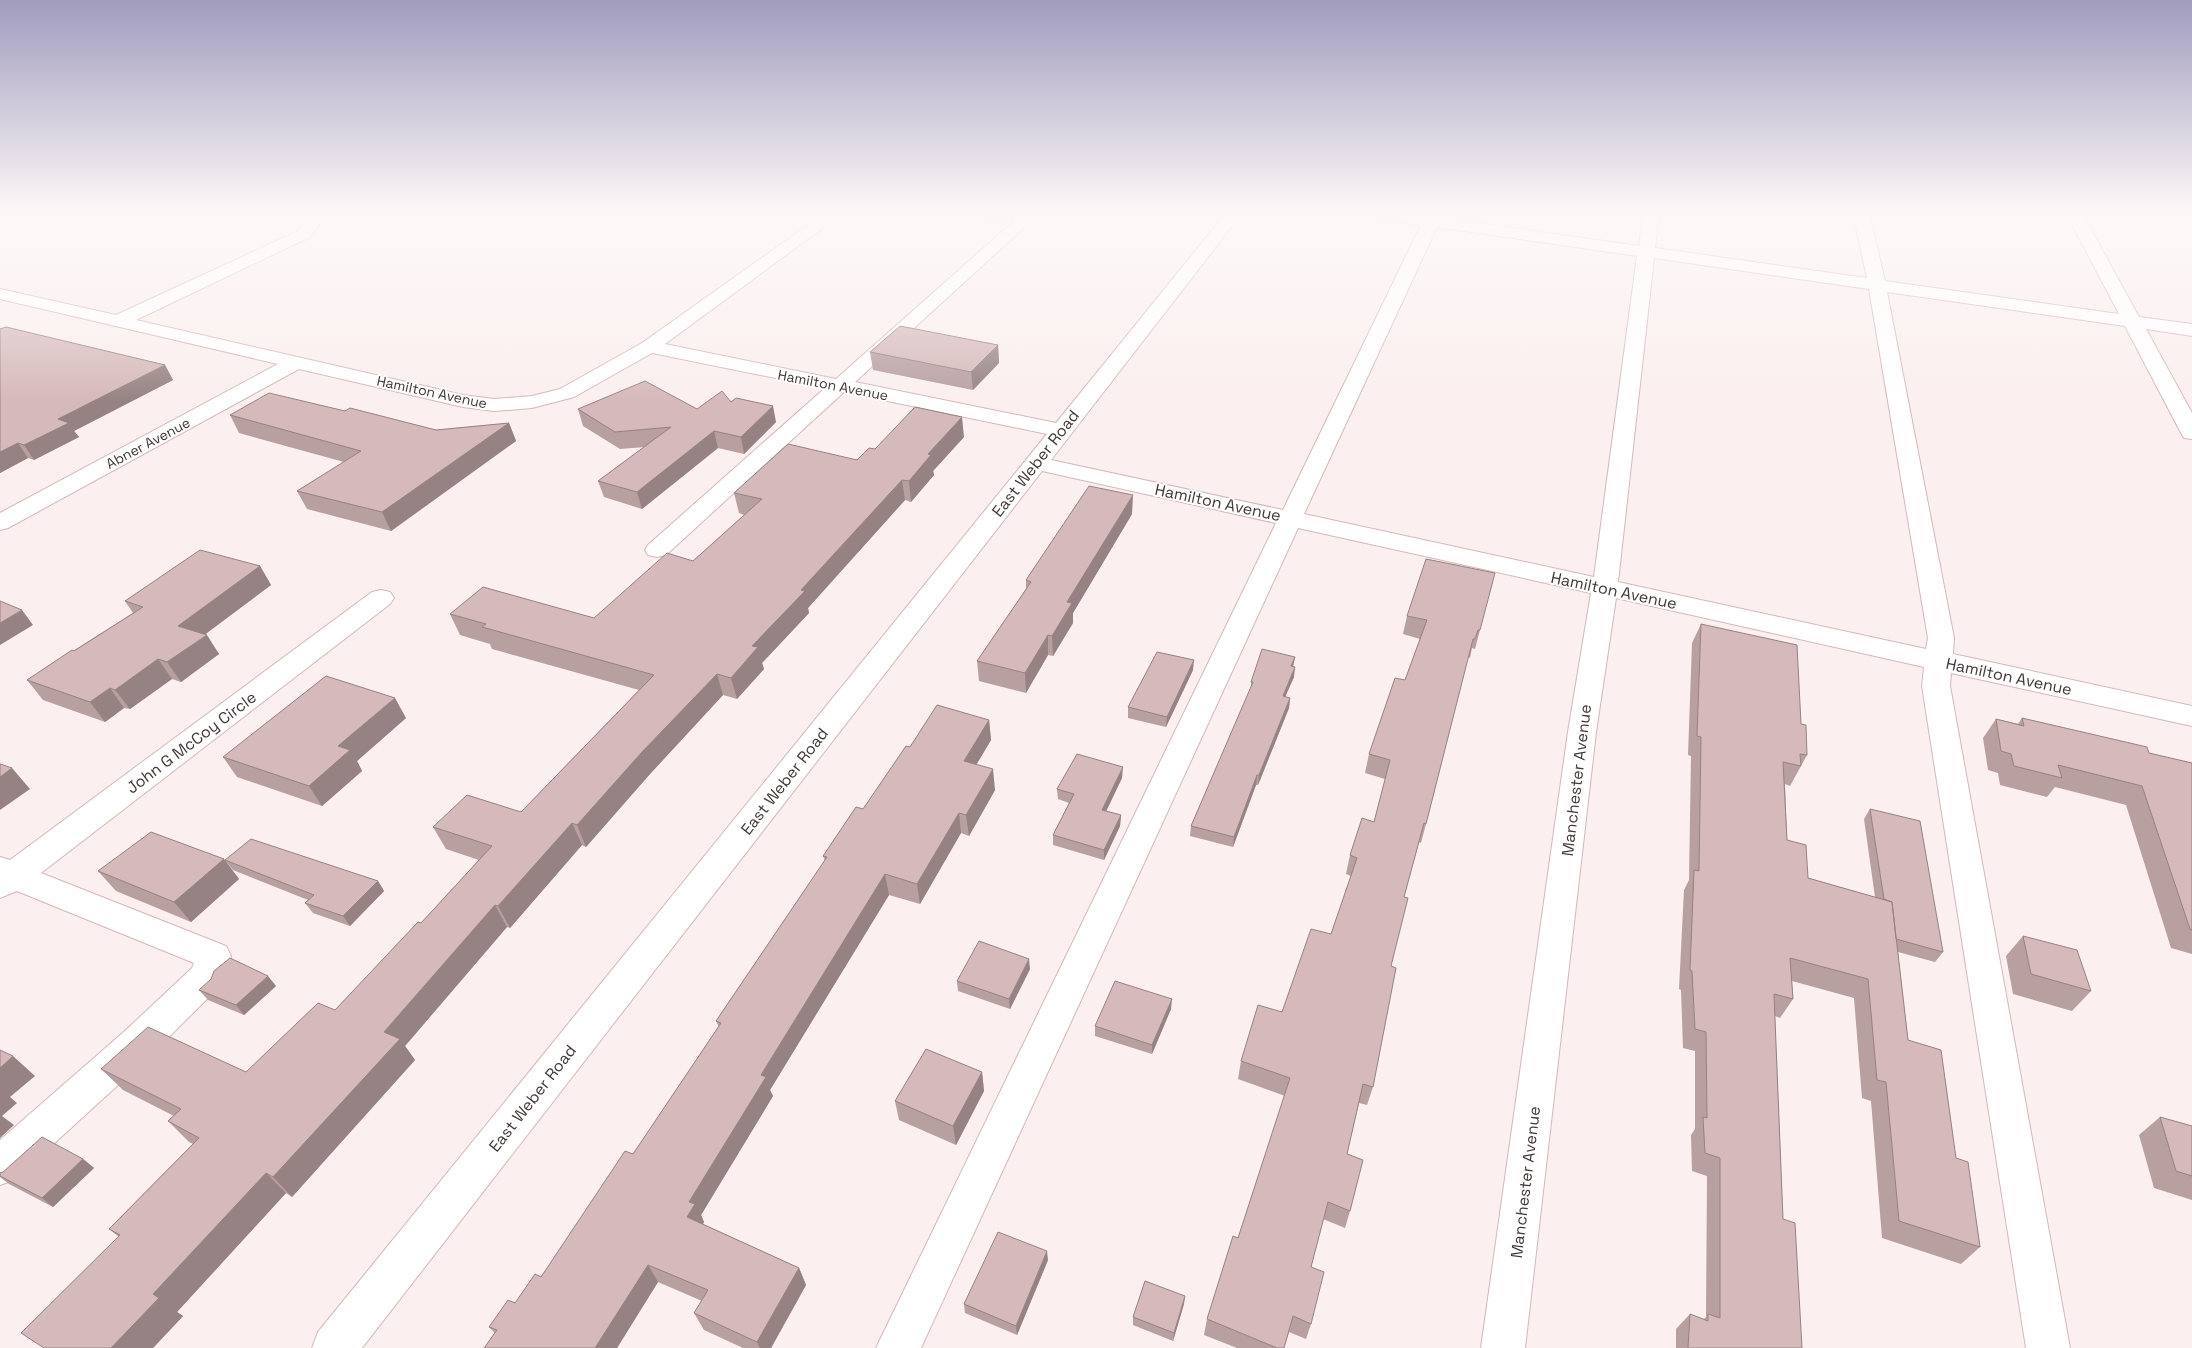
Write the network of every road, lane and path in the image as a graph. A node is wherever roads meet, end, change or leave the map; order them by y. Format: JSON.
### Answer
{"nodes":[{"id":1,"x":215,"y":276,"type":"edge"},
{"id":2,"x":748,"y":276,"type":"edge"},
{"id":3,"x":962,"y":276,"type":"edge"},
{"id":4,"x":1184,"y":276,"type":"edge"},
{"id":5,"x":1405,"y":276,"type":"edge"},
{"id":6,"x":1643,"y":276,"type":"edge"},
{"id":7,"x":1813,"y":276,"type":"edge"},
{"id":8,"x":1875,"y":276,"type":"edge"},
{"id":9,"x":2108,"y":276,"type":"edge"},
{"id":10,"x":1877,"y":285,"type":"junction"},
{"id":11,"x":0,"y":294,"type":"edge"},
{"id":12,"x":32,"y":302,"type":"junction"},
{"id":13,"x":8,"y":312,"type":"dead end"},
{"id":14,"x":119,"y":321,"type":"junction"},
{"id":15,"x":2133,"y":322,"type":"junction"},
{"id":16,"x":2192,"y":330,"type":"edge"},
{"id":17,"x":649,"y":347,"type":"junction"},
{"id":18,"x":297,"y":362,"type":"junction"},
{"id":19,"x":840,"y":386,"type":"junction"},
{"id":20,"x":1061,"y":430,"type":"junction"},
{"id":21,"x":2192,"y":432,"type":"edge"},
{"id":22,"x":1035,"y":463,"type":"junction"},
{"id":23,"x":1290,"y":518,"type":"junction"},
{"id":24,"x":0,"y":523,"type":"edge"},
{"id":25,"x":657,"y":550,"type":"dead end"},
{"id":26,"x":1605,"y":588,"type":"junction"},
{"id":27,"x":381,"y":598,"type":"dead end"},
{"id":28,"x":1938,"y":661,"type":"junction"},
{"id":29,"x":2192,"y":716,"type":"edge"},
{"id":30,"x":4,"y":877,"type":"edge"},
{"id":31,"x":0,"y":1166,"type":"edge"},
{"id":32,"x":334,"y":1348,"type":"edge"},
{"id":33,"x":898,"y":1348,"type":"edge"},
{"id":34,"x":1504,"y":1348,"type":"edge"},
{"id":35,"x":2048,"y":1348,"type":"edge"}],
"edges":[{"from":1,"to":14,"type":"street"},
{"from":2,"to":17,"type":"street"},
{"from":3,"to":19,"type":"street"},
{"from":4,"to":20,"type":"street","name":"East Weber Road"},
{"from":5,"to":23,"type":"street"},
{"from":6,"to":26,"type":"street","name":"Manchester Avenue"},
{"from":7,"to":10,"type":"street"},
{"from":8,"to":10,"type":"street"},
{"from":9,"to":15,"type":"street"},
{"from":10,"to":15,"type":"street"},
{"from":10,"to":28,"type":"street"},
{"from":11,"to":12,"type":"street","name":"Hamilton Avenue"},
{"from":12,"to":13,"type":"street"},
{"from":12,"to":14,"type":"street","name":"Hamilton Avenue"},
{"from":14,"to":18,"type":"street","name":"Hamilton Avenue"},
{"from":15,"to":16,"type":"street"},
{"from":15,"to":21,"type":"street"},
{"from":17,"to":18,"type":"street","name":"Hamilton Avenue"},
{"from":17,"to":19,"type":"street","name":"Hamilton Avenue"},
{"from":18,"to":24,"type":"street","name":"Abner Avenue"},
{"from":19,"to":20,"type":"street","name":"Hamilton Avenue"},
{"from":19,"to":25,"type":"street"},
{"from":20,"to":22,"type":"street","name":"East Weber Road"},
{"from":22,"to":23,"type":"street","name":"Hamilton Avenue"},
{"from":22,"to":32,"type":"street","name":"East Weber Road"},
{"from":23,"to":26,"type":"street","name":"Hamilton Avenue"},
{"from":23,"to":33,"type":"street"},
{"from":26,"to":28,"type":"street","name":"Hamilton Avenue"},
{"from":26,"to":34,"type":"street","name":"Manchester Avenue"},
{"from":27,"to":30,"type":"street","name":"John G McCoy Circle"},
{"from":28,"to":29,"type":"street","name":"Hamilton Avenue"},
{"from":28,"to":35,"type":"street"},
{"from":30,"to":31,"type":"street"}]}
